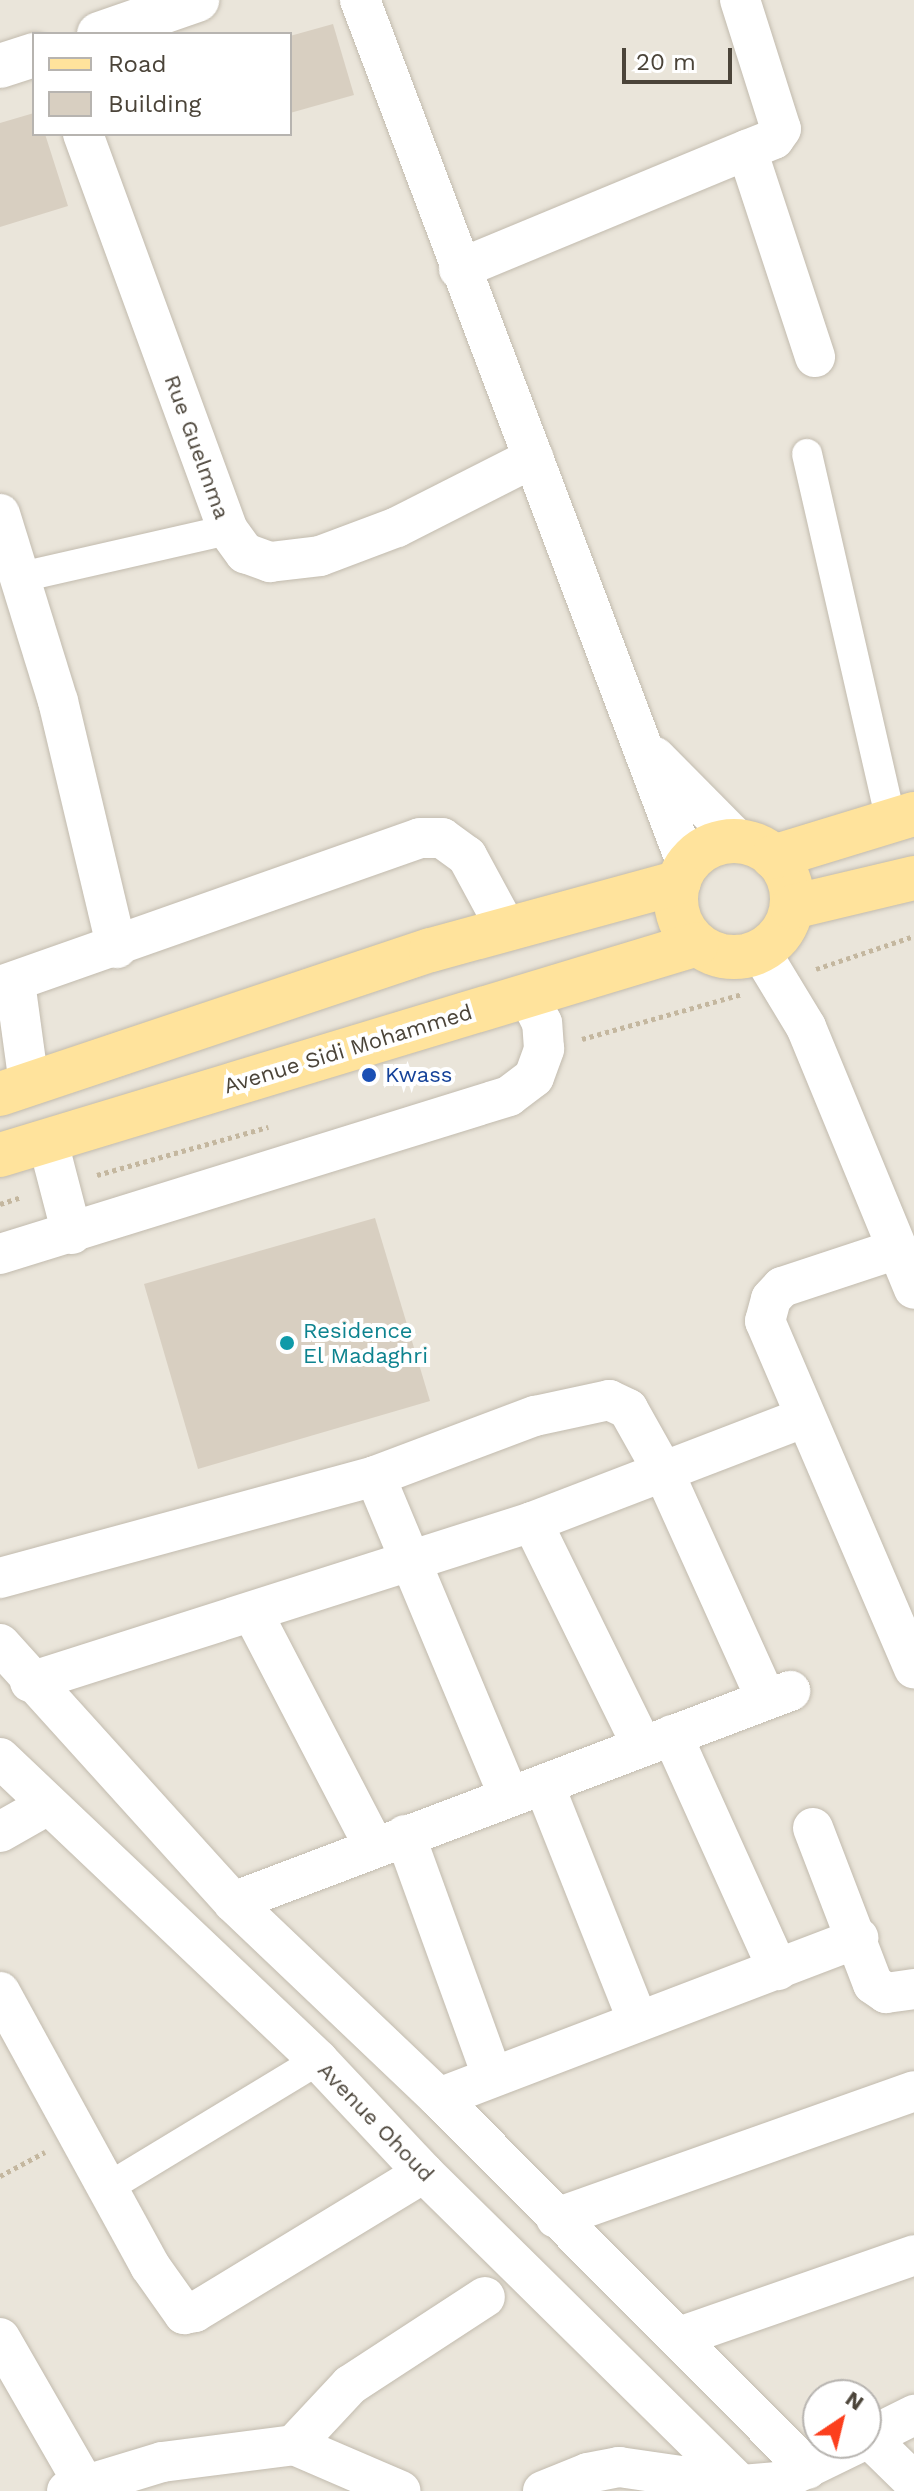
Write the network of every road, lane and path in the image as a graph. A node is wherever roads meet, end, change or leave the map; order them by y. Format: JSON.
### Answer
{"nodes":[{"id":1,"x":360,"y":0,"type":"edge"},
{"id":2,"x":740,"y":0,"type":"edge"},
{"id":3,"x":181,"y":3,"type":"edge"},
{"id":4,"x":104,"y":32,"type":"edge"},
{"id":5,"x":32,"y":56,"type":"edge"},
{"id":6,"x":0,"y":66,"type":"edge"},
{"id":7,"x":84,"y":136,"type":"edge"},
{"id":8,"x":747,"y":150,"type":"junction"},
{"id":9,"x":459,"y":269,"type":"junction"},
{"id":10,"x":815,"y":357,"type":"dead end"},
{"id":11,"x":807,"y":454,"type":"dead end"},
{"id":12,"x":533,"y":458,"type":"junction"},
{"id":13,"x":0,"y":514,"type":"edge"},
{"id":14,"x":228,"y":530,"type":"junction"},
{"id":15,"x":10,"y":581,"type":"edge"},
{"id":16,"x":647,"y":749,"type":"junction"},
{"id":17,"x":903,"y":818,"type":"edge"},
{"id":18,"x":756,"y":849,"type":"junction"},
{"id":19,"x":683,"y":873,"type":"junction"},
{"id":20,"x":914,"y":878,"type":"edge"},
{"id":21,"x":792,"y":907,"type":"junction"},
{"id":22,"x":506,"y":928,"type":"junction"},
{"id":23,"x":697,"y":944,"type":"junction"},
{"id":24,"x":117,"y":948,"type":"junction"},
{"id":25,"x":760,"y":951,"type":"junction"},
{"id":26,"x":7,"y":984,"type":"edge"},
{"id":27,"x":528,"y":995,"type":"junction"},
{"id":28,"x":14,"y":1089,"type":"edge"},
{"id":29,"x":48,"y":1142,"type":"junction"},
{"id":30,"x":0,"y":1155,"type":"edge"},
{"id":31,"x":72,"y":1234,"type":"junction"},
{"id":32,"x":897,"y":1249,"type":"junction"},
{"id":33,"x":0,"y":1254,"type":"edge"},
{"id":34,"x":914,"y":1289,"type":"edge"},
{"id":35,"x":803,"y":1418,"type":"junction"},
{"id":36,"x":665,"y":1475,"type":"junction"},
{"id":37,"x":375,"y":1476,"type":"junction"},
{"id":38,"x":532,"y":1522,"type":"junction"},
{"id":39,"x":411,"y":1561,"type":"junction"},
{"id":40,"x":0,"y":1578,"type":"edge"},
{"id":41,"x":252,"y":1612,"type":"junction"},
{"id":42,"x":0,"y":1644,"type":"edge"},
{"id":43,"x":914,"y":1668,"type":"edge"},
{"id":44,"x":30,"y":1682,"type":"junction"},
{"id":45,"x":657,"y":1741,"type":"junction"},
{"id":46,"x":0,"y":1758,"type":"edge"},
{"id":47,"x":526,"y":1790,"type":"junction"},
{"id":48,"x":46,"y":1806,"type":"junction"},
{"id":49,"x":813,"y":1828,"type":"dead end"},
{"id":50,"x":0,"y":1832,"type":"edge"},
{"id":51,"x":390,"y":1840,"type":"junction"},
{"id":52,"x":233,"y":1902,"type":"junction"},
{"id":53,"x":859,"y":1938,"type":"junction"},
{"id":54,"x":778,"y":1970,"type":"junction"},
{"id":55,"x":914,"y":1989,"type":"edge"},
{"id":56,"x":0,"y":1992,"type":"edge"},
{"id":57,"x":638,"y":2021,"type":"junction"},
{"id":58,"x":318,"y":2060,"type":"junction"},
{"id":59,"x":492,"y":2075,"type":"junction"},
{"id":60,"x":914,"y":2091,"type":"edge"},
{"id":61,"x":439,"y":2098,"type":"junction"},
{"id":62,"x":78,"y":2135,"type":"junction"},
{"id":63,"x":424,"y":2173,"type":"junction"},
{"id":64,"x":0,"y":2176,"type":"edge"},
{"id":65,"x":107,"y":2188,"type":"junction"},
{"id":66,"x":556,"y":2218,"type":"junction"},
{"id":67,"x":914,"y":2255,"type":"edge"},
{"id":68,"x":521,"y":2266,"type":"junction"},
{"id":69,"x":485,"y":2297,"type":"joint"},
{"id":70,"x":679,"y":2337,"type":"junction"},
{"id":71,"x":0,"y":2338,"type":"edge"},
{"id":72,"x":914,"y":2415,"type":"edge"},
{"id":73,"x":882,"y":2431,"type":"edge"},
{"id":74,"x":882,"y":2455,"type":"edge"},
{"id":75,"x":827,"y":2459,"type":"edge"},
{"id":76,"x":318,"y":2463,"type":"edge"},
{"id":77,"x":808,"y":2469,"type":"junction"},
{"id":78,"x":166,"y":2476,"type":"edge"},
{"id":79,"x":914,"y":2482,"type":"edge"},
{"id":80,"x":76,"y":2488,"type":"edge"},
{"id":81,"x":745,"y":2488,"type":"edge"},
{"id":82,"x":401,"y":2491,"type":"edge"},
{"id":83,"x":543,"y":2491,"type":"edge"}],
"edges":[{"from":1,"to":9,"type":"street"},
{"from":2,"to":8,"type":"street"},
{"from":3,"to":4,"type":"street"},
{"from":5,"to":6,"type":"street"},
{"from":7,"to":14,"type":"street","name":"Rue Guelmma"},
{"from":8,"to":9,"type":"street"},
{"from":8,"to":10,"type":"street"},
{"from":9,"to":12,"type":"street"},
{"from":11,"to":17,"type":"street"},
{"from":12,"to":14,"type":"street","name":"Rue Guelmma"},
{"from":12,"to":16,"type":"street"},
{"from":13,"to":15,"type":"street"},
{"from":14,"to":15,"type":"street"},
{"from":15,"to":24,"type":"street"},
{"from":16,"to":18,"type":"street"},
{"from":16,"to":19,"type":"street"},
{"from":17,"to":18,"type":"main road"},
{"from":18,"to":19,"type":"main road"},
{"from":18,"to":21,"type":"main road"},
{"from":19,"to":22,"type":"main road"},
{"from":19,"to":23,"type":"main road"},
{"from":20,"to":21,"type":"main road"},
{"from":21,"to":25,"type":"main road"},
{"from":22,"to":24,"type":"street"},
{"from":22,"to":28,"type":"main road"},
{"from":23,"to":25,"type":"main road"},
{"from":23,"to":27,"type":"main road","name":"Avenue Sidi Mohammed"},
{"from":24,"to":26,"type":"street"},
{"from":25,"to":32,"type":"street"},
{"from":26,"to":28,"type":"street"},
{"from":27,"to":29,"type":"main road","name":"Avenue Sidi Mohammed"},
{"from":27,"to":31,"type":"street"},
{"from":29,"to":30,"type":"main road","name":"Avenue Sidi Mohammed"},
{"from":29,"to":31,"type":"street"},
{"from":31,"to":33,"type":"street"},
{"from":32,"to":34,"type":"street"},
{"from":32,"to":35,"type":"street"},
{"from":35,"to":36,"type":"street"},
{"from":35,"to":43,"type":"street"},
{"from":36,"to":37,"type":"street"},
{"from":36,"to":38,"type":"street"},
{"from":36,"to":45,"type":"street"},
{"from":37,"to":39,"type":"street"},
{"from":37,"to":40,"type":"street"},
{"from":38,"to":39,"type":"street"},
{"from":38,"to":45,"type":"street"},
{"from":39,"to":41,"type":"street"},
{"from":39,"to":47,"type":"street"},
{"from":41,"to":44,"type":"street"},
{"from":41,"to":51,"type":"street"},
{"from":42,"to":44,"type":"street"},
{"from":44,"to":52,"type":"street"},
{"from":45,"to":47,"type":"street"},
{"from":45,"to":54,"type":"street"},
{"from":46,"to":48,"type":"street","name":"Avenue Ohoud"},
{"from":47,"to":51,"type":"street"},
{"from":47,"to":57,"type":"street"},
{"from":48,"to":50,"type":"street"},
{"from":48,"to":58,"type":"street","name":"Avenue Ohoud"},
{"from":49,"to":53,"type":"street"},
{"from":51,"to":52,"type":"street"},
{"from":51,"to":59,"type":"street"},
{"from":52,"to":61,"type":"street"},
{"from":53,"to":54,"type":"street"},
{"from":53,"to":55,"type":"street"},
{"from":54,"to":57,"type":"street"},
{"from":56,"to":62,"type":"street"},
{"from":57,"to":59,"type":"street"},
{"from":58,"to":63,"type":"street","name":"Avenue Ohoud"},
{"from":58,"to":65,"type":"street"},
{"from":59,"to":61,"type":"street"},
{"from":60,"to":66,"type":"street"},
{"from":61,"to":66,"type":"street"},
{"from":62,"to":64,"type":"path"},
{"from":62,"to":65,"type":"street"},
{"from":63,"to":65,"type":"street"},
{"from":63,"to":68,"type":"street","name":"Avenue Ohoud"},
{"from":66,"to":70,"type":"street"},
{"from":67,"to":70,"type":"street"},
{"from":68,"to":69,"type":"street"},
{"from":68,"to":81,"type":"street","name":"Avenue Ohoud"},
{"from":69,"to":76,"type":"street"},
{"from":70,"to":77,"type":"street"},
{"from":71,"to":80,"type":"street"},
{"from":72,"to":73,"type":"street"},
{"from":74,"to":79,"type":"street"},
{"from":75,"to":77,"type":"street"},
{"from":76,"to":78,"type":"street"},
{"from":76,"to":82,"type":"street"},
{"from":77,"to":81,"type":"street"},
{"from":78,"to":80,"type":"street"},
{"from":81,"to":83,"type":"street"}]}
